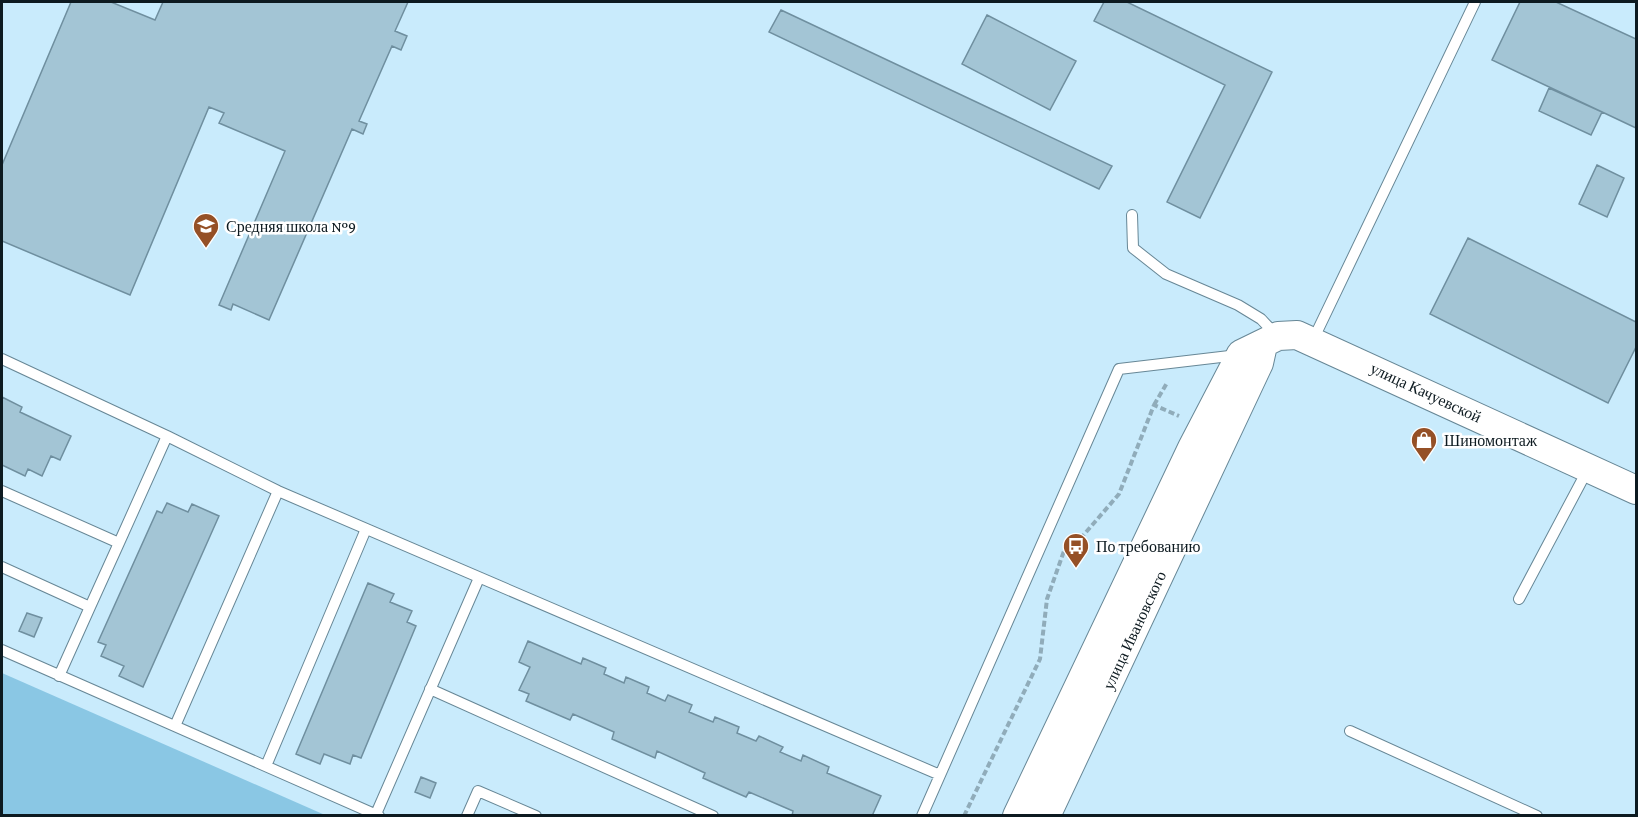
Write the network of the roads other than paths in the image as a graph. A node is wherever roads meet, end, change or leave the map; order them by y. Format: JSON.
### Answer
{"nodes":[{"id":1,"x":1474,"y":2,"type":"edge"},
{"id":2,"x":1132,"y":215,"type":"dead end"},
{"id":3,"x":1313,"y":340,"type":"junction"},
{"id":4,"x":1261,"y":345,"type":"junction"},
{"id":5,"x":2,"y":359,"type":"edge"},
{"id":6,"x":167,"y":436,"type":"junction"},
{"id":7,"x":1589,"y":467,"type":"junction"},
{"id":8,"x":1636,"y":490,"type":"edge"},
{"id":9,"x":2,"y":491,"type":"edge"},
{"id":10,"x":279,"y":491,"type":"junction"},
{"id":11,"x":366,"y":529,"type":"junction"},
{"id":12,"x":119,"y":543,"type":"junction"},
{"id":13,"x":2,"y":567,"type":"edge"},
{"id":14,"x":479,"y":578,"type":"junction"},
{"id":15,"x":1519,"y":599,"type":"dead end"},
{"id":16,"x":90,"y":607,"type":"junction"},
{"id":17,"x":2,"y":650,"type":"edge"},
{"id":18,"x":60,"y":676,"type":"junction"},
{"id":19,"x":430,"y":689,"type":"junction"},
{"id":20,"x":175,"y":726,"type":"junction"},
{"id":21,"x":1350,"y":731,"type":"dead end"},
{"id":22,"x":266,"y":766,"type":"junction"},
{"id":23,"x":940,"y":775,"type":"junction"},
{"id":24,"x":377,"y":815,"type":"edge"},
{"id":25,"x":467,"y":816,"type":"edge"},
{"id":26,"x":536,"y":816,"type":"edge"},
{"id":27,"x":713,"y":816,"type":"edge"},
{"id":28,"x":922,"y":816,"type":"edge"},
{"id":29,"x":1017,"y":816,"type":"edge"},
{"id":30,"x":1046,"y":816,"type":"edge"},
{"id":31,"x":1537,"y":816,"type":"edge"}],
"edges":[{"from":1,"to":3,"type":"lane"},
{"from":2,"to":4,"type":"lane"},
{"from":3,"to":4,"type":"street","name":"улица Качуевской"},
{"from":3,"to":7,"type":"street","name":"улица Качуевской"},
{"from":4,"to":23,"type":"lane"},
{"from":4,"to":29,"type":"street","name":"улица Ивановского"},
{"from":4,"to":30,"type":"street","name":"улица Ивановского"},
{"from":5,"to":6,"type":"lane"},
{"from":6,"to":10,"type":"lane"},
{"from":6,"to":12,"type":"lane"},
{"from":7,"to":8,"type":"street","name":"улица Качуевской"},
{"from":7,"to":15,"type":"lane"},
{"from":9,"to":12,"type":"lane"},
{"from":10,"to":11,"type":"lane"},
{"from":10,"to":20,"type":"lane"},
{"from":11,"to":14,"type":"lane"},
{"from":11,"to":22,"type":"lane"},
{"from":12,"to":16,"type":"lane"},
{"from":13,"to":16,"type":"lane"},
{"from":14,"to":19,"type":"lane"},
{"from":14,"to":23,"type":"lane"},
{"from":16,"to":18,"type":"lane"},
{"from":17,"to":18,"type":"lane"},
{"from":18,"to":20,"type":"lane"},
{"from":19,"to":24,"type":"lane"},
{"from":19,"to":27,"type":"lane"},
{"from":20,"to":22,"type":"lane"},
{"from":21,"to":31,"type":"lane"},
{"from":22,"to":24,"type":"lane"},
{"from":23,"to":28,"type":"lane"},
{"from":25,"to":26,"type":"lane"}]}
